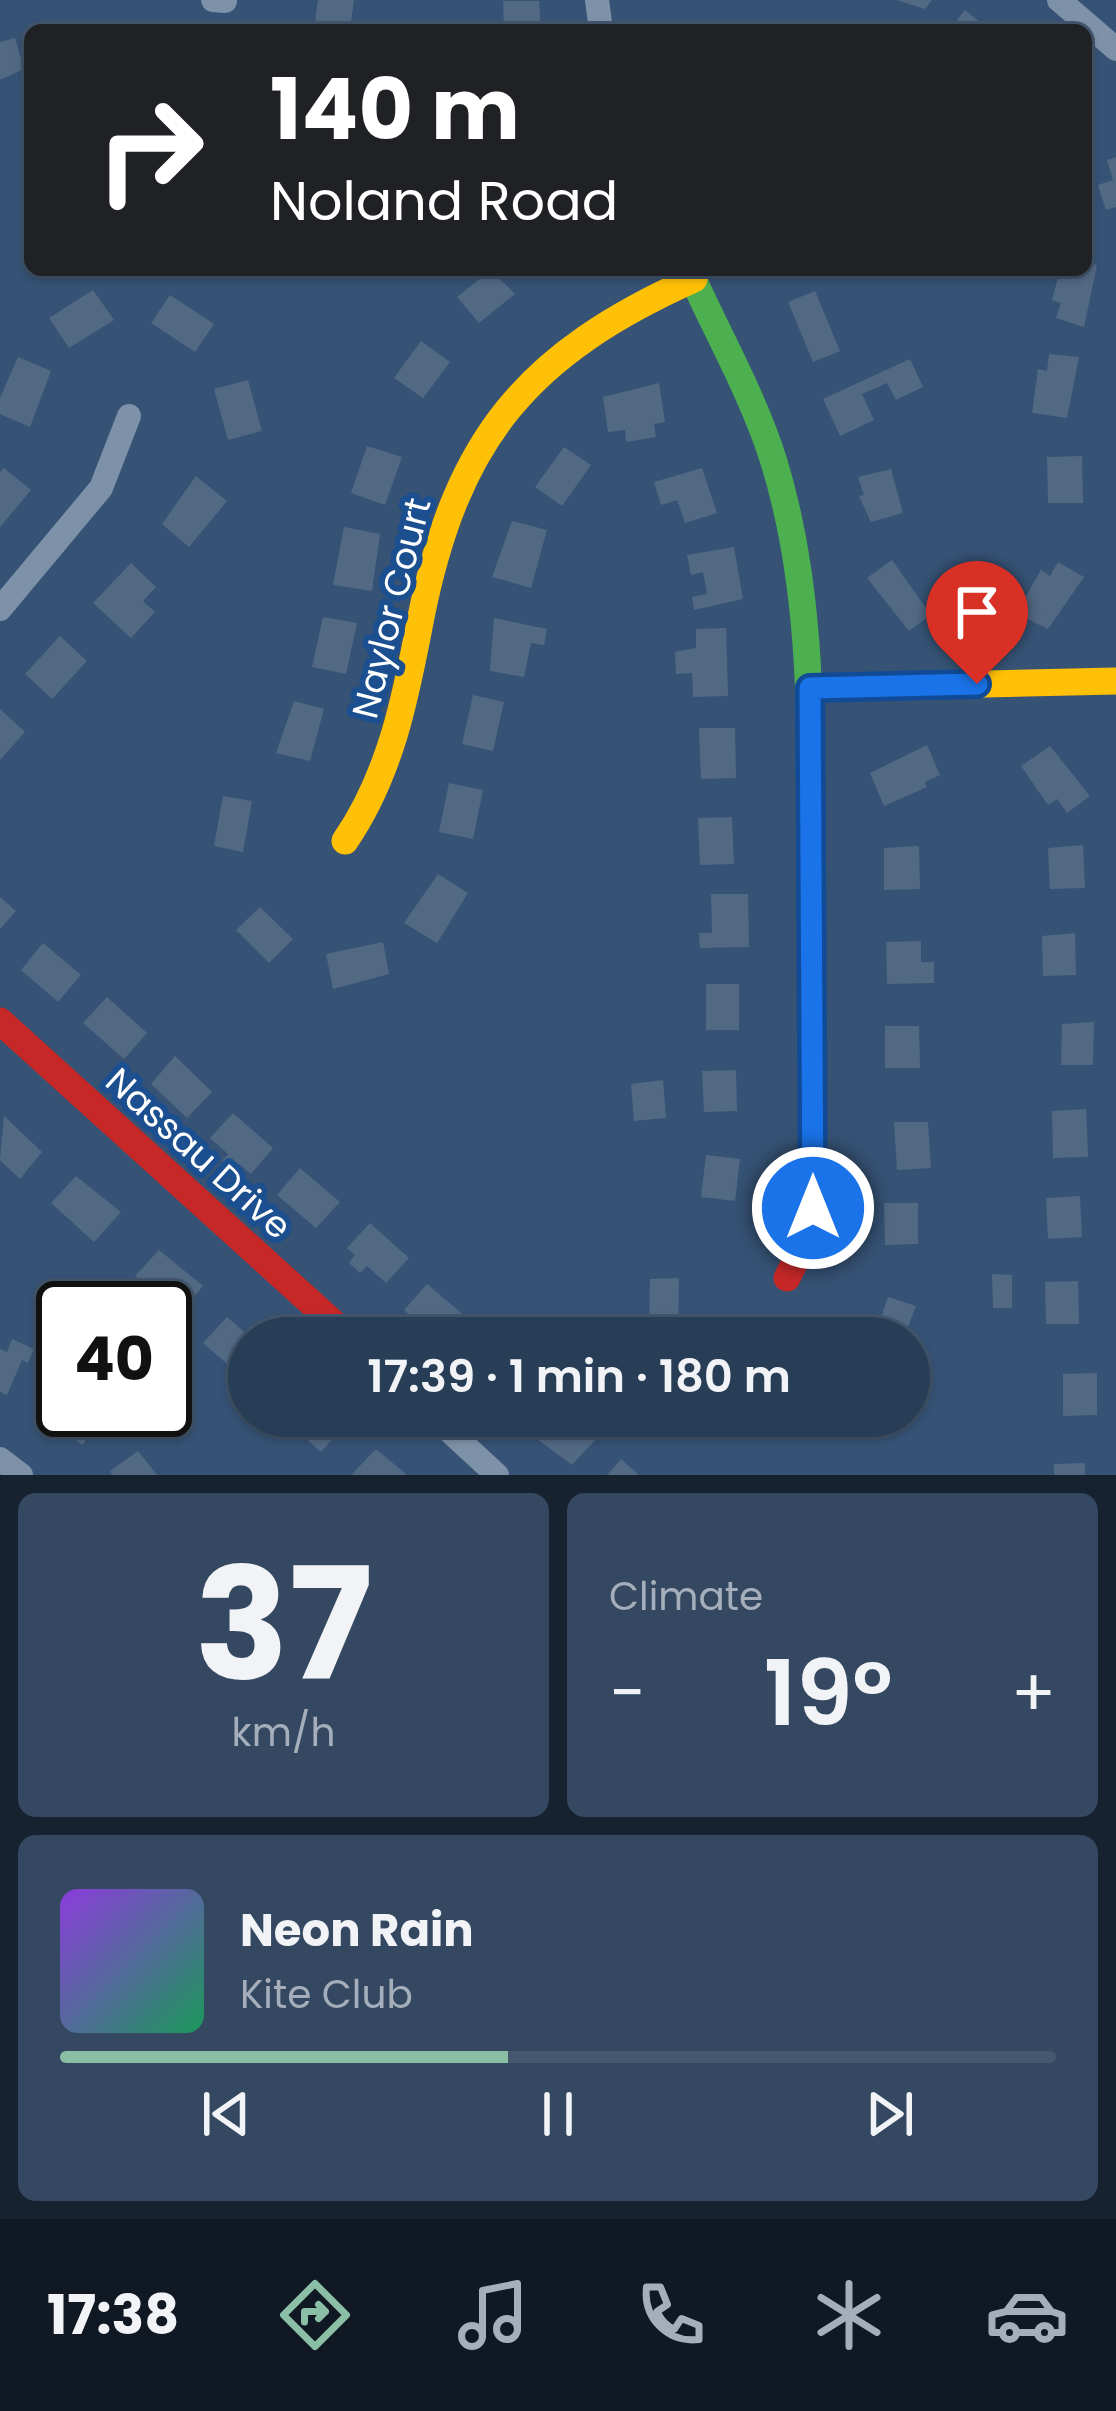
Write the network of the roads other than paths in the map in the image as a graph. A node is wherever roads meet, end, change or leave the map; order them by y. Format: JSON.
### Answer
{"nodes":[{"id":1,"x":213,"y":0,"type":"edge"},
{"id":2,"x":1059,"y":0,"type":"edge"},
{"id":3,"x":226,"y":2,"type":"edge"},
{"id":4,"x":1087,"y":24,"type":"edge"},
{"id":5,"x":1092,"y":28,"type":"edge"},
{"id":6,"x":1116,"y":49,"type":"edge"},
{"id":7,"x":688,"y":276,"type":"edge"},
{"id":8,"x":693,"y":276,"type":"edge"},
{"id":9,"x":129,"y":416,"type":"dead end"},
{"id":10,"x":0,"y":609,"type":"edge"},
{"id":11,"x":1116,"y":681,"type":"edge"},
{"id":12,"x":810,"y":688,"type":"junction"},
{"id":13,"x":345,"y":841,"type":"dead end"},
{"id":14,"x":0,"y":1021,"type":"edge"},
{"id":15,"x":787,"y":1278,"type":"dead end"},
{"id":16,"x":327,"y":1317,"type":"edge"},
{"id":17,"x":456,"y":1437,"type":"edge"},
{"id":18,"x":0,"y":1459,"type":"edge"},
{"id":19,"x":22,"y":1475,"type":"edge"},
{"id":20,"x":497,"y":1475,"type":"edge"}],
"edges":[{"from":1,"to":3,"type":"street"},
{"from":2,"to":4,"type":"street"},
{"from":5,"to":6,"type":"street"},
{"from":7,"to":13,"type":"street","name":"Naylor Court"},
{"from":8,"to":12,"type":"street"},
{"from":9,"to":10,"type":"street"},
{"from":11,"to":12,"type":"street"},
{"from":12,"to":15,"type":"street"},
{"from":14,"to":16,"type":"street","name":"Nassau Drive"},
{"from":17,"to":20,"type":"street"},
{"from":18,"to":19,"type":"street"}]}
